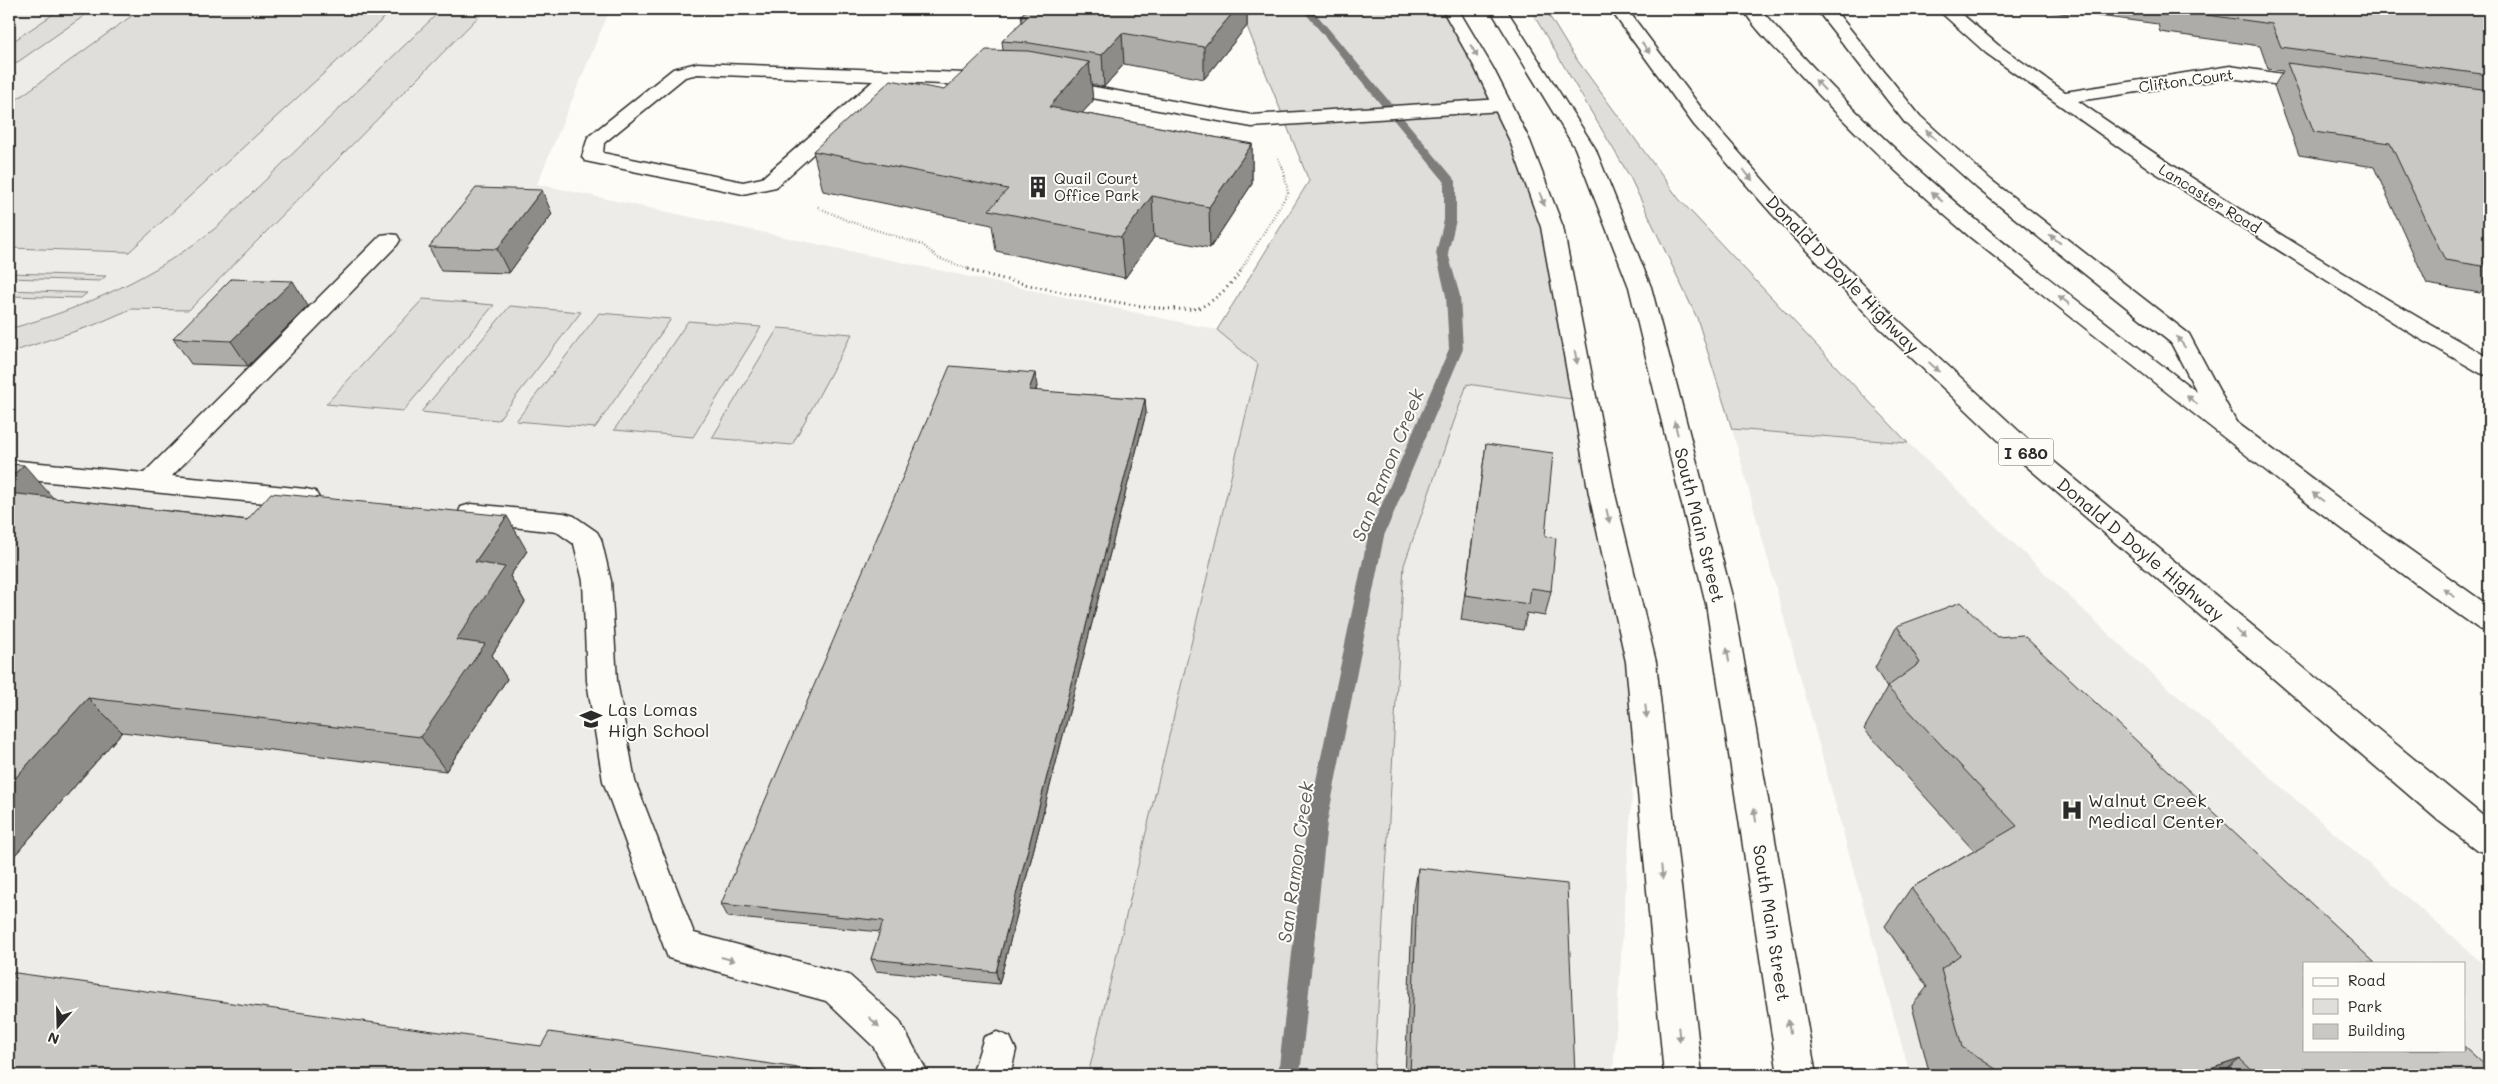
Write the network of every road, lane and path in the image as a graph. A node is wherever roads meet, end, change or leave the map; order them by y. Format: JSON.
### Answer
{"nodes":[{"id":1,"x":1450,"y":9,"type":"edge"},
{"id":2,"x":1498,"y":9,"type":"edge"},
{"id":3,"x":1618,"y":9,"type":"edge"},
{"id":4,"x":1751,"y":9,"type":"edge"},
{"id":5,"x":1825,"y":9,"type":"edge"},
{"id":6,"x":1946,"y":9,"type":"edge"},
{"id":7,"x":889,"y":76,"type":"junction"},
{"id":8,"x":2336,"y":87,"type":"edge"},
{"id":9,"x":2062,"y":98,"type":"junction"},
{"id":10,"x":1502,"y":105,"type":"junction"},
{"id":11,"x":1252,"y":121,"type":"junction"},
{"id":12,"x":818,"y":207,"type":"dead end"},
{"id":13,"x":389,"y":240,"type":"dead end"},
{"id":14,"x":2489,"y":368,"type":"edge"},
{"id":15,"x":2230,"y":430,"type":"junction"},
{"id":16,"x":9,"y":469,"type":"edge"},
{"id":17,"x":148,"y":484,"type":"junction"},
{"id":18,"x":336,"y":501,"type":"edge"},
{"id":19,"x":445,"y":511,"type":"edge"},
{"id":20,"x":2489,"y":621,"type":"edge"},
{"id":21,"x":2489,"y":840,"type":"edge"},
{"id":22,"x":910,"y":1075,"type":"edge"},
{"id":23,"x":1683,"y":1075,"type":"edge"},
{"id":24,"x":1797,"y":1075,"type":"edge"}],
"edges":[{"from":1,"to":10,"type":"main road","one_way":true},
{"from":24,"to":2,"type":"main road","name":"South Main Street","one_way":true},
{"from":3,"to":21,"type":"main road","name":"Donald D Doyle Highway","number":"I 680","one_way":true},
{"from":15,"to":4,"type":"main road","one_way":true},
{"from":15,"to":5,"type":"main road","one_way":true},
{"from":6,"to":9,"type":"main road","name":"Lancaster Road"},
{"from":7,"to":7,"type":"main road"},
{"from":7,"to":11,"type":"main road"},
{"from":8,"to":9,"type":"main road","name":"Clifton Court"},
{"from":9,"to":14,"type":"main road","name":"Lancaster Road"},
{"from":10,"to":11,"type":"main road"},
{"from":10,"to":23,"type":"main road","one_way":true},
{"from":11,"to":12,"type":"path"},
{"from":13,"to":17,"type":"main road"},
{"from":20,"to":15,"type":"main road","one_way":true},
{"from":16,"to":17,"type":"main road"},
{"from":17,"to":18,"type":"main road"},
{"from":19,"to":22,"type":"main road","one_way":true}]}
